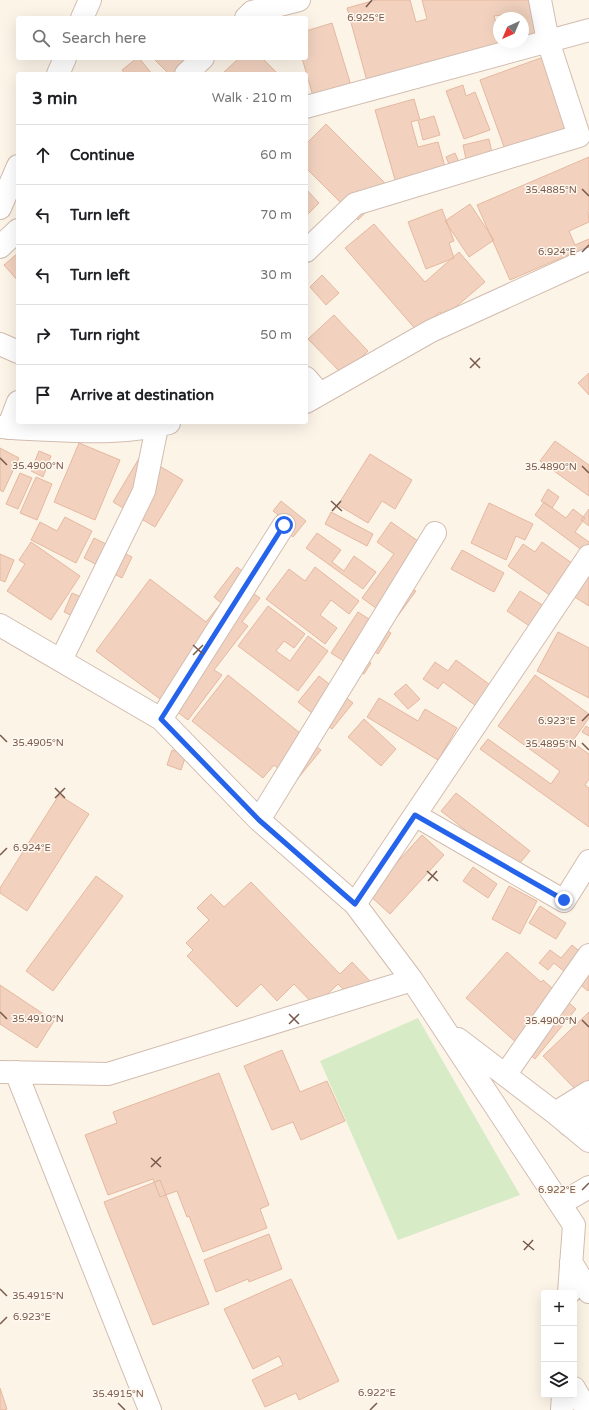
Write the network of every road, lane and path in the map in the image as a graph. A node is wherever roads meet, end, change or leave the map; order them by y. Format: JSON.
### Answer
{"nodes":[{"id":1,"x":90,"y":0,"type":"edge"},
{"id":2,"x":299,"y":0,"type":"edge"},
{"id":3,"x":540,"y":0,"type":"edge"},
{"id":4,"x":251,"y":10,"type":"edge"},
{"id":5,"x":83,"y":16,"type":"edge"},
{"id":6,"x":589,"y":30,"type":"edge"},
{"id":7,"x":548,"y":41,"type":"junction"},
{"id":8,"x":64,"y":60,"type":"edge"},
{"id":9,"x":201,"y":60,"type":"edge"},
{"id":10,"x":59,"y":72,"type":"edge"},
{"id":11,"x":188,"y":72,"type":"edge"},
{"id":12,"x":308,"y":105,"type":"edge"},
{"id":13,"x":16,"y":171,"type":"edge"},
{"id":14,"x":0,"y":208,"type":"edge"},
{"id":15,"x":16,"y":232,"type":"edge"},
{"id":16,"x":0,"y":247,"type":"edge"},
{"id":17,"x":308,"y":249,"type":"edge"},
{"id":18,"x":589,"y":259,"type":"edge"},
{"id":19,"x":0,"y":344,"type":"edge"},
{"id":20,"x":16,"y":351,"type":"edge"},
{"id":21,"x":308,"y":384,"type":"edge"},
{"id":22,"x":313,"y":398,"type":"edge"},
{"id":23,"x":16,"y":406,"type":"edge"},
{"id":24,"x":164,"y":424,"type":"edge"},
{"id":25,"x":119,"y":426,"type":"edge"},
{"id":26,"x":4,"y":427,"type":"edge"},
{"id":27,"x":284,"y":525,"type":"dead end"},
{"id":28,"x":435,"y":534,"type":"dead end"},
{"id":29,"x":589,"y":556,"type":"edge"},
{"id":30,"x":0,"y":625,"type":"edge"},
{"id":31,"x":61,"y":660,"type":"junction"},
{"id":32,"x":161,"y":719,"type":"junction"},
{"id":33,"x":415,"y":815,"type":"junction"},
{"id":34,"x":259,"y":820,"type":"junction"},
{"id":35,"x":589,"y":861,"type":"edge"},
{"id":36,"x":355,"y":904,"type":"junction"},
{"id":37,"x":589,"y":955,"type":"edge"},
{"id":38,"x":412,"y":980,"type":"junction"},
{"id":39,"x":445,"y":1029,"type":"junction"},
{"id":40,"x":8,"y":1072,"type":"edge"},
{"id":41,"x":505,"y":1075,"type":"junction"},
{"id":42,"x":589,"y":1092,"type":"edge"},
{"id":43,"x":589,"y":1116,"type":"edge"},
{"id":44,"x":562,"y":1119,"type":"junction"},
{"id":45,"x":589,"y":1141,"type":"edge"},
{"id":46,"x":589,"y":1187,"type":"edge"},
{"id":47,"x":560,"y":1204,"type":"junction"},
{"id":48,"x":571,"y":1262,"type":"junction"},
{"id":49,"x":569,"y":1290,"type":"edge"},
{"id":50,"x":589,"y":1292,"type":"edge"},
{"id":51,"x":577,"y":1393,"type":"edge"},
{"id":52,"x":563,"y":1398,"type":"edge"},
{"id":53,"x":150,"y":1410,"type":"edge"},
{"id":54,"x":562,"y":1410,"type":"edge"},
{"id":55,"x":587,"y":1410,"type":"edge"}],
"edges":[{"from":1,"to":5,"type":"street"},
{"from":2,"to":4,"type":"street"},
{"from":3,"to":7,"type":"street"},
{"from":6,"to":7,"type":"street"},
{"from":7,"to":12,"type":"street"},
{"from":7,"to":17,"type":"street"},
{"from":8,"to":10,"type":"street"},
{"from":9,"to":11,"type":"street"},
{"from":13,"to":14,"type":"street"},
{"from":15,"to":16,"type":"street"},
{"from":18,"to":22,"type":"street"},
{"from":19,"to":20,"type":"street"},
{"from":21,"to":22,"type":"street"},
{"from":23,"to":26,"type":"street"},
{"from":24,"to":25,"type":"street"},
{"from":24,"to":31,"type":"street"},
{"from":25,"to":26,"type":"street"},
{"from":27,"to":32,"type":"street"},
{"from":28,"to":34,"type":"street"},
{"from":29,"to":33,"type":"street"},
{"from":30,"to":31,"type":"street"},
{"from":31,"to":32,"type":"street"},
{"from":32,"to":34,"type":"street"},
{"from":33,"to":35,"type":"street"},
{"from":33,"to":36,"type":"street"},
{"from":34,"to":36,"type":"street"},
{"from":36,"to":38,"type":"street"},
{"from":37,"to":41,"type":"street"},
{"from":38,"to":39,"type":"street"},
{"from":38,"to":40,"type":"street"},
{"from":39,"to":41,"type":"street"},
{"from":39,"to":47,"type":"street"},
{"from":40,"to":53,"type":"street"},
{"from":41,"to":44,"type":"street"},
{"from":42,"to":44,"type":"street"},
{"from":43,"to":44,"type":"street"},
{"from":44,"to":45,"type":"street"},
{"from":46,"to":47,"type":"street"},
{"from":47,"to":48,"type":"street"},
{"from":48,"to":49,"type":"street"},
{"from":48,"to":50,"type":"street"},
{"from":51,"to":55,"type":"street"},
{"from":52,"to":54,"type":"street"}]}
